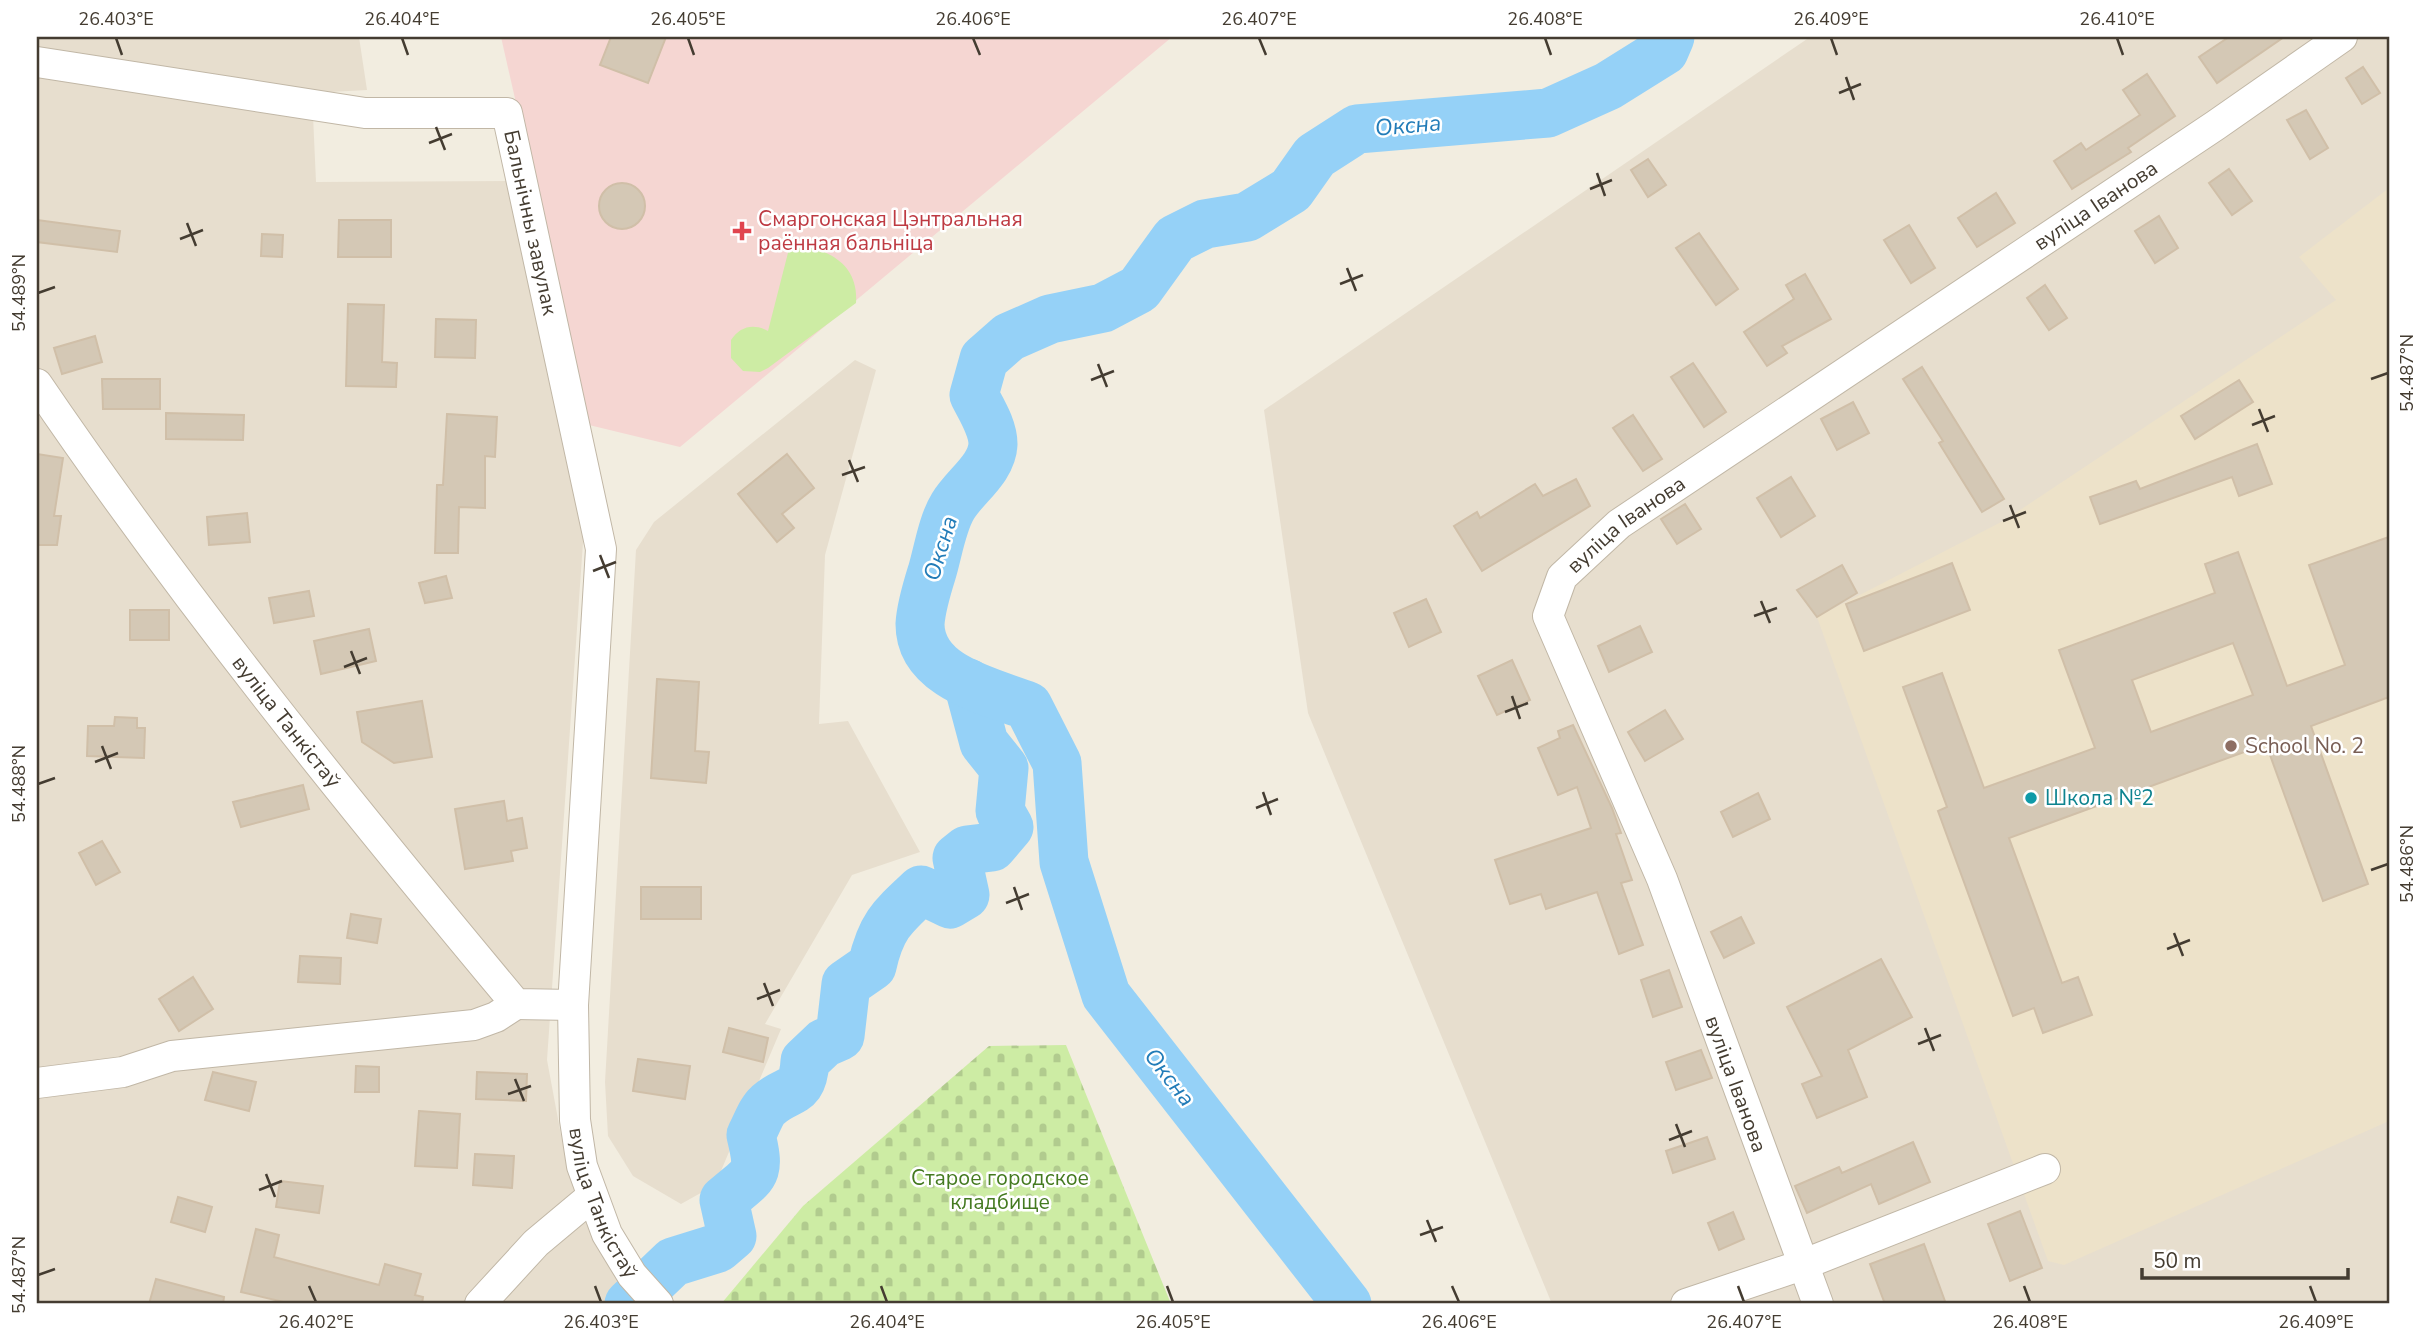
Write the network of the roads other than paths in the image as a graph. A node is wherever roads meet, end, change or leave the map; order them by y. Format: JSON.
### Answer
{"nodes":[{"id":1,"x":2342,"y":37,"type":"edge"},
{"id":2,"x":37,"y":62,"type":"edge"},
{"id":3,"x":37,"y":384,"type":"edge"},
{"id":4,"x":601,"y":548,"type":"joint"},
{"id":5,"x":516,"y":1004,"type":"junction"},
{"id":6,"x":573,"y":1005,"type":"junction"},
{"id":7,"x":37,"y":1083,"type":"edge"},
{"id":8,"x":2045,"y":1169,"type":"dead end"},
{"id":9,"x":591,"y":1197,"type":"junction"},
{"id":10,"x":1802,"y":1265,"type":"junction"},
{"id":11,"x":480,"y":1304,"type":"edge"},
{"id":12,"x":658,"y":1304,"type":"edge"},
{"id":13,"x":1686,"y":1304,"type":"edge"},
{"id":14,"x":1818,"y":1304,"type":"edge"}],
"edges":[{"from":1,"to":10,"type":"street","name":"вуліца Іванова"},
{"from":2,"to":4,"type":"street","name":"Бальнічны завулак"},
{"from":3,"to":5,"type":"street","name":"вуліца Танкістаў"},
{"from":4,"to":6,"type":"street","name":"вуліца Танкістаў"},
{"from":5,"to":6,"type":"street"},
{"from":5,"to":7,"type":"street"},
{"from":6,"to":9,"type":"street","name":"вуліца Танкістаў"},
{"from":8,"to":10,"type":"street"},
{"from":9,"to":11,"type":"street"},
{"from":9,"to":12,"type":"street","name":"вуліца Танкістаў"},
{"from":10,"to":13,"type":"street"},
{"from":10,"to":14,"type":"street","name":"вуліца Іванова"}]}
